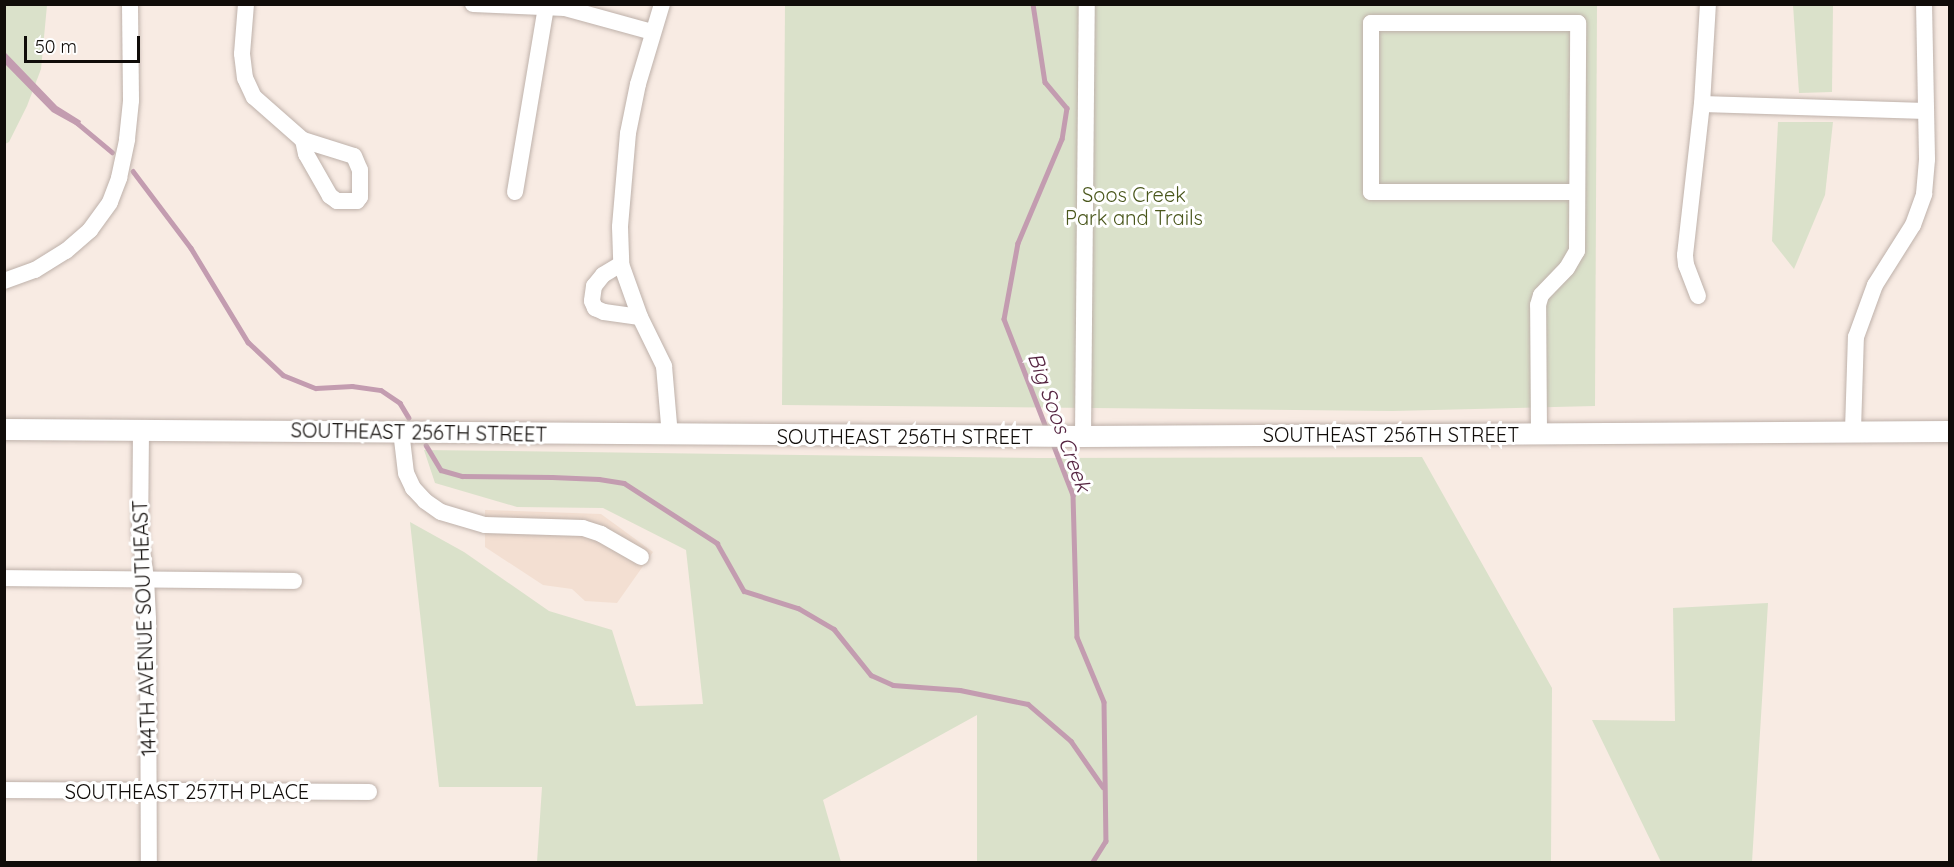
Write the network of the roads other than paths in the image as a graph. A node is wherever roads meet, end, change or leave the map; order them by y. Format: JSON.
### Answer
{"nodes":[{"id":1,"x":130,"y":4,"type":"edge"},
{"id":2,"x":246,"y":4,"type":"edge"},
{"id":3,"x":473,"y":4,"type":"edge"},
{"id":4,"x":662,"y":4,"type":"edge"},
{"id":5,"x":1087,"y":4,"type":"edge"},
{"id":6,"x":1708,"y":4,"type":"edge"},
{"id":7,"x":1924,"y":4,"type":"edge"},
{"id":8,"x":503,"y":5,"type":"edge"},
{"id":9,"x":546,"y":8,"type":"junction"},
{"id":10,"x":652,"y":32,"type":"junction"},
{"id":11,"x":1702,"y":104,"type":"junction"},
{"id":12,"x":1926,"y":111,"type":"junction"},
{"id":13,"x":303,"y":140,"type":"dead end"},
{"id":14,"x":516,"y":192,"type":"dead end"},
{"id":15,"x":1577,"y":192,"type":"junction"},
{"id":16,"x":621,"y":264,"type":"junction"},
{"id":17,"x":4,"y":281,"type":"edge"},
{"id":18,"x":1698,"y":296,"type":"dead end"},
{"id":19,"x":640,"y":317,"type":"junction"},
{"id":20,"x":4,"y":429,"type":"edge"},
{"id":21,"x":141,"y":430,"type":"junction"},
{"id":22,"x":1853,"y":430,"type":"junction"},
{"id":23,"x":401,"y":431,"type":"junction"},
{"id":24,"x":1950,"y":431,"type":"edge"},
{"id":25,"x":1539,"y":433,"type":"junction"},
{"id":26,"x":670,"y":436,"type":"junction"},
{"id":27,"x":1073,"y":436,"type":"junction"},
{"id":28,"x":641,"y":557,"type":"dead end"},
{"id":29,"x":4,"y":578,"type":"edge"},
{"id":30,"x":146,"y":579,"type":"junction"},
{"id":31,"x":294,"y":581,"type":"dead end"},
{"id":32,"x":4,"y":790,"type":"edge"},
{"id":33,"x":148,"y":792,"type":"junction"},
{"id":34,"x":369,"y":792,"type":"dead end"},
{"id":35,"x":149,"y":862,"type":"edge"}],
"edges":[{"from":1,"to":17,"type":"street"},
{"from":2,"to":13,"type":"street"},
{"from":3,"to":8,"type":"street"},
{"from":4,"to":10,"type":"street"},
{"from":5,"to":27,"type":"street"},
{"from":6,"to":11,"type":"street"},
{"from":7,"to":12,"type":"street"},
{"from":8,"to":9,"type":"street"},
{"from":9,"to":10,"type":"street"},
{"from":9,"to":14,"type":"street"},
{"from":10,"to":16,"type":"street"},
{"from":11,"to":12,"type":"street"},
{"from":11,"to":18,"type":"street"},
{"from":12,"to":22,"type":"street"},
{"from":15,"to":15,"type":"street"},
{"from":15,"to":25,"type":"street"},
{"from":16,"to":19,"type":"street"},
{"from":16,"to":19,"type":"street"},
{"from":19,"to":26,"type":"street"},
{"from":20,"to":21,"type":"main road","name":"SOUTHEAST 256TH STREET"},
{"from":21,"to":23,"type":"main road","name":"SOUTHEAST 256TH STREET"},
{"from":21,"to":30,"type":"street","name":"144TH AVENUE SOUTHEAST"},
{"from":22,"to":24,"type":"main road","name":"SOUTHEAST 256TH STREET"},
{"from":22,"to":25,"type":"main road","name":"SOUTHEAST 256TH STREET"},
{"from":23,"to":26,"type":"main road","name":"SOUTHEAST 256TH STREET"},
{"from":23,"to":28,"type":"street"},
{"from":25,"to":27,"type":"main road","name":"SOUTHEAST 256TH STREET"},
{"from":26,"to":27,"type":"main road","name":"SOUTHEAST 256TH STREET"},
{"from":29,"to":30,"type":"street"},
{"from":30,"to":31,"type":"street"},
{"from":30,"to":33,"type":"street","name":"144TH AVENUE SOUTHEAST"},
{"from":32,"to":33,"type":"street","name":"SOUTHEAST 257TH PLACE"},
{"from":33,"to":34,"type":"street","name":"SOUTHEAST 257TH PLACE"},
{"from":33,"to":35,"type":"street","name":"144TH AVENUE SOUTHEAST"}]}
